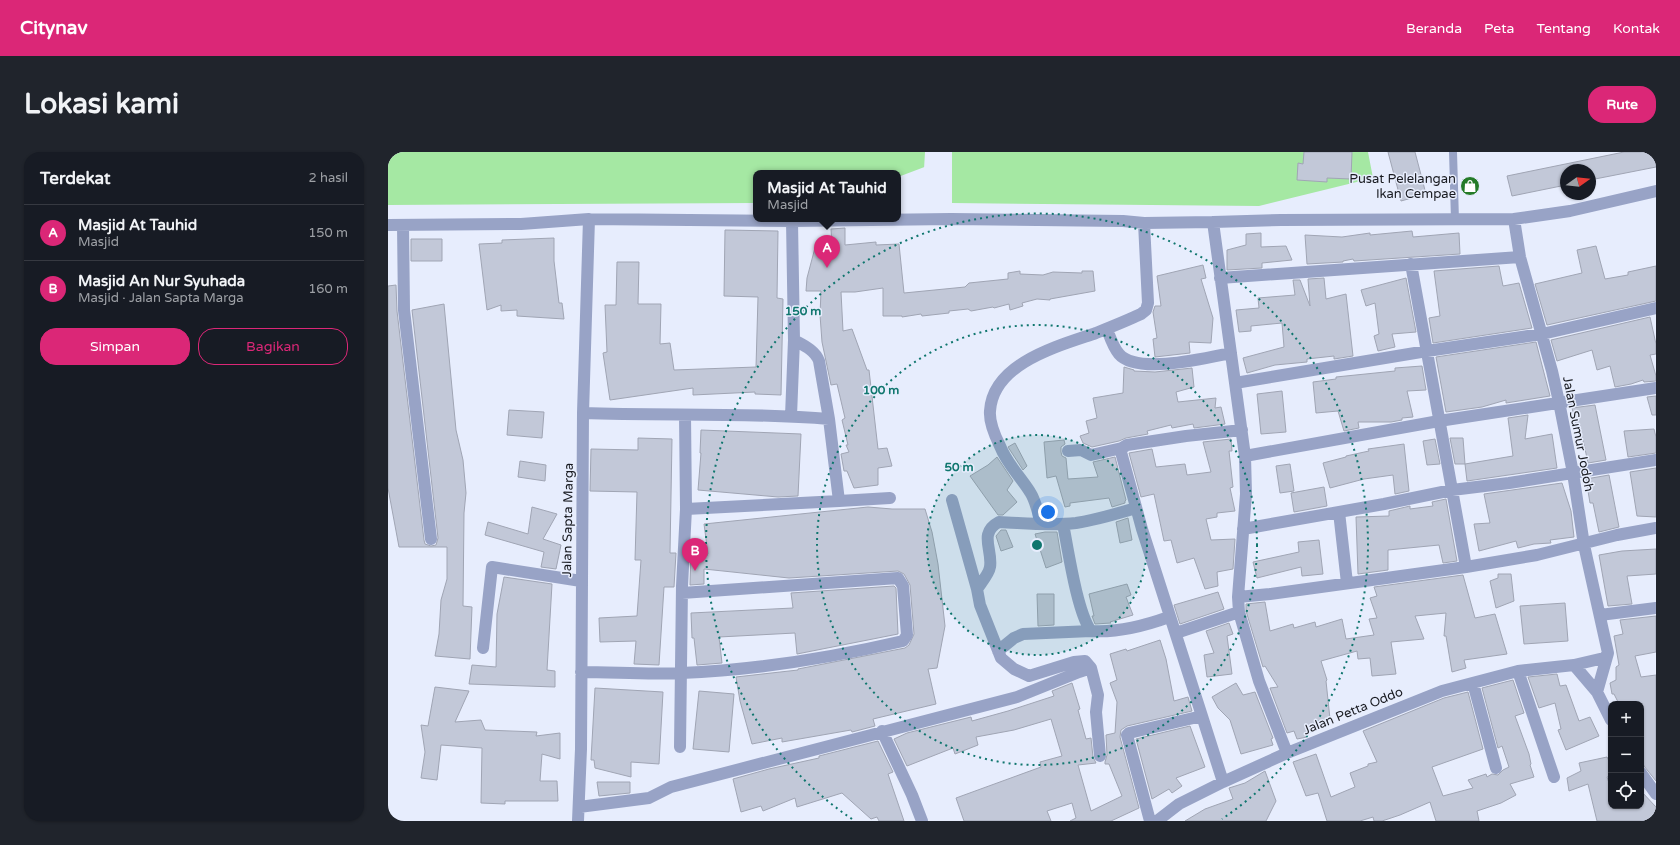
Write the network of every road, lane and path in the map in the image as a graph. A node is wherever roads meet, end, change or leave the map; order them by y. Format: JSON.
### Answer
{"nodes":[{"id":1,"x":1453,"y":152,"type":"edge"},
{"id":2,"x":1656,"y":191,"type":"edge"},
{"id":3,"x":589,"y":219,"type":"junction"},
{"id":4,"x":901,"y":220,"type":"edge"},
{"id":5,"x":1455,"y":220,"type":"junction"},
{"id":6,"x":1514,"y":220,"type":"junction"},
{"id":7,"x":753,"y":221,"type":"edge"},
{"id":8,"x":792,"y":222,"type":"edge"},
{"id":9,"x":1213,"y":222,"type":"junction"},
{"id":10,"x":1144,"y":223,"type":"junction"},
{"id":11,"x":388,"y":225,"type":"edge"},
{"id":12,"x":403,"y":225,"type":"junction"},
{"id":13,"x":1520,"y":257,"type":"junction"},
{"id":14,"x":1411,"y":264,"type":"junction"},
{"id":15,"x":1220,"y":278,"type":"junction"},
{"id":16,"x":1656,"y":308,"type":"edge"},
{"id":17,"x":1107,"y":329,"type":"junction"},
{"id":18,"x":1542,"y":334,"type":"junction"},
{"id":19,"x":794,"y":340,"type":"junction"},
{"id":20,"x":1427,"y":351,"type":"junction"},
{"id":21,"x":1231,"y":354,"type":"junction"},
{"id":22,"x":1235,"y":383,"type":"junction"},
{"id":23,"x":1656,"y":388,"type":"edge"},
{"id":24,"x":1559,"y":402,"type":"junction"},
{"id":25,"x":583,"y":413,"type":"junction"},
{"id":26,"x":685,"y":415,"type":"junction"},
{"id":27,"x":791,"y":416,"type":"junction"},
{"id":28,"x":829,"y":419,"type":"junction"},
{"id":29,"x":1439,"y":420,"type":"junction"},
{"id":30,"x":1242,"y":430,"type":"junction"},
{"id":31,"x":1122,"y":448,"type":"junction"},
{"id":32,"x":1068,"y":451,"type":"dead end"},
{"id":33,"x":1245,"y":456,"type":"junction"},
{"id":34,"x":1656,"y":460,"type":"edge"},
{"id":35,"x":1573,"y":472,"type":"junction"},
{"id":36,"x":1452,"y":490,"type":"junction"},
{"id":37,"x":890,"y":498,"type":"dead end"},
{"id":38,"x":952,"y":500,"type":"dead end"},
{"id":39,"x":839,"y":501,"type":"junction"},
{"id":40,"x":1136,"y":508,"type":"junction"},
{"id":41,"x":686,"y":509,"type":"junction"},
{"id":42,"x":1339,"y":512,"type":"junction"},
{"id":43,"x":1041,"y":524,"type":"junction"},
{"id":44,"x":1063,"y":524,"type":"junction"},
{"id":45,"x":1656,"y":528,"type":"edge"},
{"id":46,"x":1243,"y":529,"type":"junction"},
{"id":47,"x":431,"y":539,"type":"dead end"},
{"id":48,"x":1584,"y":545,"type":"junction"},
{"id":49,"x":1466,"y":567,"type":"junction"},
{"id":50,"x":581,"y":580,"type":"junction"},
{"id":51,"x":1347,"y":583,"type":"junction"},
{"id":52,"x":977,"y":589,"type":"junction"},
{"id":53,"x":682,"y":594,"type":"junction"},
{"id":54,"x":1238,"y":597,"type":"junction"},
{"id":55,"x":1656,"y":608,"type":"edge"},
{"id":56,"x":1239,"y":612,"type":"junction"},
{"id":57,"x":1600,"y":615,"type":"junction"},
{"id":58,"x":1169,"y":617,"type":"junction"},
{"id":59,"x":1091,"y":631,"type":"junction"},
{"id":60,"x":1176,"y":633,"type":"junction"},
{"id":61,"x":482,"y":648,"type":"dead end"},
{"id":62,"x":998,"y":651,"type":"junction"},
{"id":63,"x":1606,"y":656,"type":"junction"},
{"id":64,"x":1574,"y":665,"type":"junction"},
{"id":65,"x":1091,"y":668,"type":"junction"},
{"id":66,"x":1518,"y":671,"type":"junction"},
{"id":67,"x":581,"y":672,"type":"junction"},
{"id":68,"x":680,"y":673,"type":"junction"},
{"id":69,"x":1473,"y":683,"type":"junction"},
{"id":70,"x":1597,"y":692,"type":"junction"},
{"id":71,"x":1608,"y":714,"type":"edge"},
{"id":72,"x":1202,"y":716,"type":"junction"},
{"id":73,"x":882,"y":731,"type":"junction"},
{"id":74,"x":680,"y":747,"type":"dead end"},
{"id":75,"x":1287,"y":753,"type":"junction"},
{"id":76,"x":1100,"y":756,"type":"dead end"},
{"id":77,"x":1496,"y":768,"type":"dead end"},
{"id":78,"x":1554,"y":777,"type":"dead end"},
{"id":79,"x":1644,"y":777,"type":"edge"},
{"id":80,"x":1222,"y":782,"type":"junction"},
{"id":81,"x":1656,"y":794,"type":"edge"},
{"id":82,"x":579,"y":808,"type":"junction"},
{"id":83,"x":578,"y":821,"type":"edge"},
{"id":84,"x":922,"y":821,"type":"edge"},
{"id":85,"x":1150,"y":821,"type":"edge"},
{"id":86,"x":1157,"y":821,"type":"edge"}],
"edges":[{"from":1,"to":5,"type":"lane"},
{"from":2,"to":6,"type":"street"},
{"from":3,"to":7,"type":"street"},
{"from":3,"to":12,"type":"street"},
{"from":3,"to":25,"type":"street","name":"Jalan Sapta Marga"},
{"from":4,"to":10,"type":"street"},
{"from":5,"to":6,"type":"street"},
{"from":5,"to":9,"type":"street"},
{"from":6,"to":13,"type":"street","name":"Jalan Sumur Jodoh"},
{"from":8,"to":19,"type":"street"},
{"from":9,"to":10,"type":"street"},
{"from":9,"to":15,"type":"street"},
{"from":10,"to":17,"type":"street"},
{"from":11,"to":12,"type":"street"},
{"from":12,"to":47,"type":"street"},
{"from":13,"to":14,"type":"street"},
{"from":13,"to":18,"type":"street","name":"Jalan Sumur Jodoh"},
{"from":14,"to":15,"type":"street"},
{"from":14,"to":20,"type":"street"},
{"from":15,"to":21,"type":"street"},
{"from":16,"to":18,"type":"street"},
{"from":17,"to":21,"type":"street"},
{"from":17,"to":43,"type":"street"},
{"from":18,"to":20,"type":"street"},
{"from":18,"to":24,"type":"street","name":"Jalan Sumur Jodoh"},
{"from":19,"to":27,"type":"street"},
{"from":19,"to":28,"type":"street"},
{"from":20,"to":22,"type":"street"},
{"from":20,"to":29,"type":"street"},
{"from":21,"to":22,"type":"street"},
{"from":22,"to":30,"type":"street"},
{"from":23,"to":24,"type":"street"},
{"from":24,"to":29,"type":"street"},
{"from":24,"to":35,"type":"street","name":"Jalan Sumur Jodoh"},
{"from":25,"to":26,"type":"street"},
{"from":25,"to":50,"type":"street","name":"Jalan Sapta Marga"},
{"from":26,"to":27,"type":"street"},
{"from":26,"to":41,"type":"street"},
{"from":27,"to":28,"type":"street"},
{"from":28,"to":39,"type":"street"},
{"from":29,"to":33,"type":"street"},
{"from":29,"to":36,"type":"street"},
{"from":30,"to":31,"type":"street"},
{"from":30,"to":33,"type":"street"},
{"from":31,"to":32,"type":"street"},
{"from":31,"to":40,"type":"street"},
{"from":33,"to":46,"type":"street"},
{"from":34,"to":35,"type":"street"},
{"from":35,"to":36,"type":"street"},
{"from":35,"to":48,"type":"street","name":"Jalan Sumur Jodoh"},
{"from":36,"to":42,"type":"street"},
{"from":36,"to":49,"type":"street"},
{"from":37,"to":39,"type":"street"},
{"from":38,"to":52,"type":"street"},
{"from":39,"to":41,"type":"street"},
{"from":40,"to":44,"type":"street"},
{"from":40,"to":58,"type":"street"},
{"from":41,"to":53,"type":"street"},
{"from":42,"to":46,"type":"street"},
{"from":42,"to":51,"type":"street"},
{"from":43,"to":44,"type":"street"},
{"from":43,"to":52,"type":"street"},
{"from":44,"to":59,"type":"street"},
{"from":45,"to":48,"type":"street"},
{"from":46,"to":54,"type":"street"},
{"from":48,"to":49,"type":"street"},
{"from":48,"to":57,"type":"street","name":"Jalan Sumur Jodoh"},
{"from":49,"to":51,"type":"street"},
{"from":50,"to":61,"type":"street"},
{"from":50,"to":67,"type":"street","name":"Jalan Sapta Marga"},
{"from":51,"to":54,"type":"street"},
{"from":52,"to":62,"type":"street"},
{"from":53,"to":68,"type":"street"},
{"from":53,"to":68,"type":"street"},
{"from":54,"to":56,"type":"street"},
{"from":55,"to":57,"type":"street"},
{"from":56,"to":60,"type":"street"},
{"from":56,"to":75,"type":"street"},
{"from":57,"to":63,"type":"street","name":"Jalan Sumur Jodoh"},
{"from":58,"to":59,"type":"street"},
{"from":58,"to":60,"type":"street"},
{"from":59,"to":62,"type":"street"},
{"from":60,"to":72,"type":"street"},
{"from":62,"to":65,"type":"street"},
{"from":63,"to":64,"type":"street","name":"Jalan Petta Oddo"},
{"from":63,"to":70,"type":"street","name":"Jalan Sumur Jodoh"},
{"from":64,"to":66,"type":"street","name":"Jalan Petta Oddo"},
{"from":64,"to":70,"type":"street"},
{"from":65,"to":73,"type":"street"},
{"from":65,"to":76,"type":"street"},
{"from":66,"to":69,"type":"street","name":"Jalan Petta Oddo"},
{"from":66,"to":78,"type":"street"},
{"from":67,"to":68,"type":"street"},
{"from":67,"to":82,"type":"street","name":"Jalan Sapta Marga"},
{"from":68,"to":74,"type":"street"},
{"from":69,"to":75,"type":"street","name":"Jalan Petta Oddo"},
{"from":69,"to":77,"type":"street"},
{"from":70,"to":71,"type":"street"},
{"from":72,"to":80,"type":"street"},
{"from":72,"to":85,"type":"street"},
{"from":73,"to":82,"type":"street"},
{"from":73,"to":84,"type":"street"},
{"from":75,"to":80,"type":"street","name":"Jalan Petta Oddo"},
{"from":79,"to":81,"type":"street"},
{"from":80,"to":86,"type":"street","name":"Jalan Petta Oddo"},
{"from":82,"to":83,"type":"street","name":"Jalan Sapta Marga"}]}
